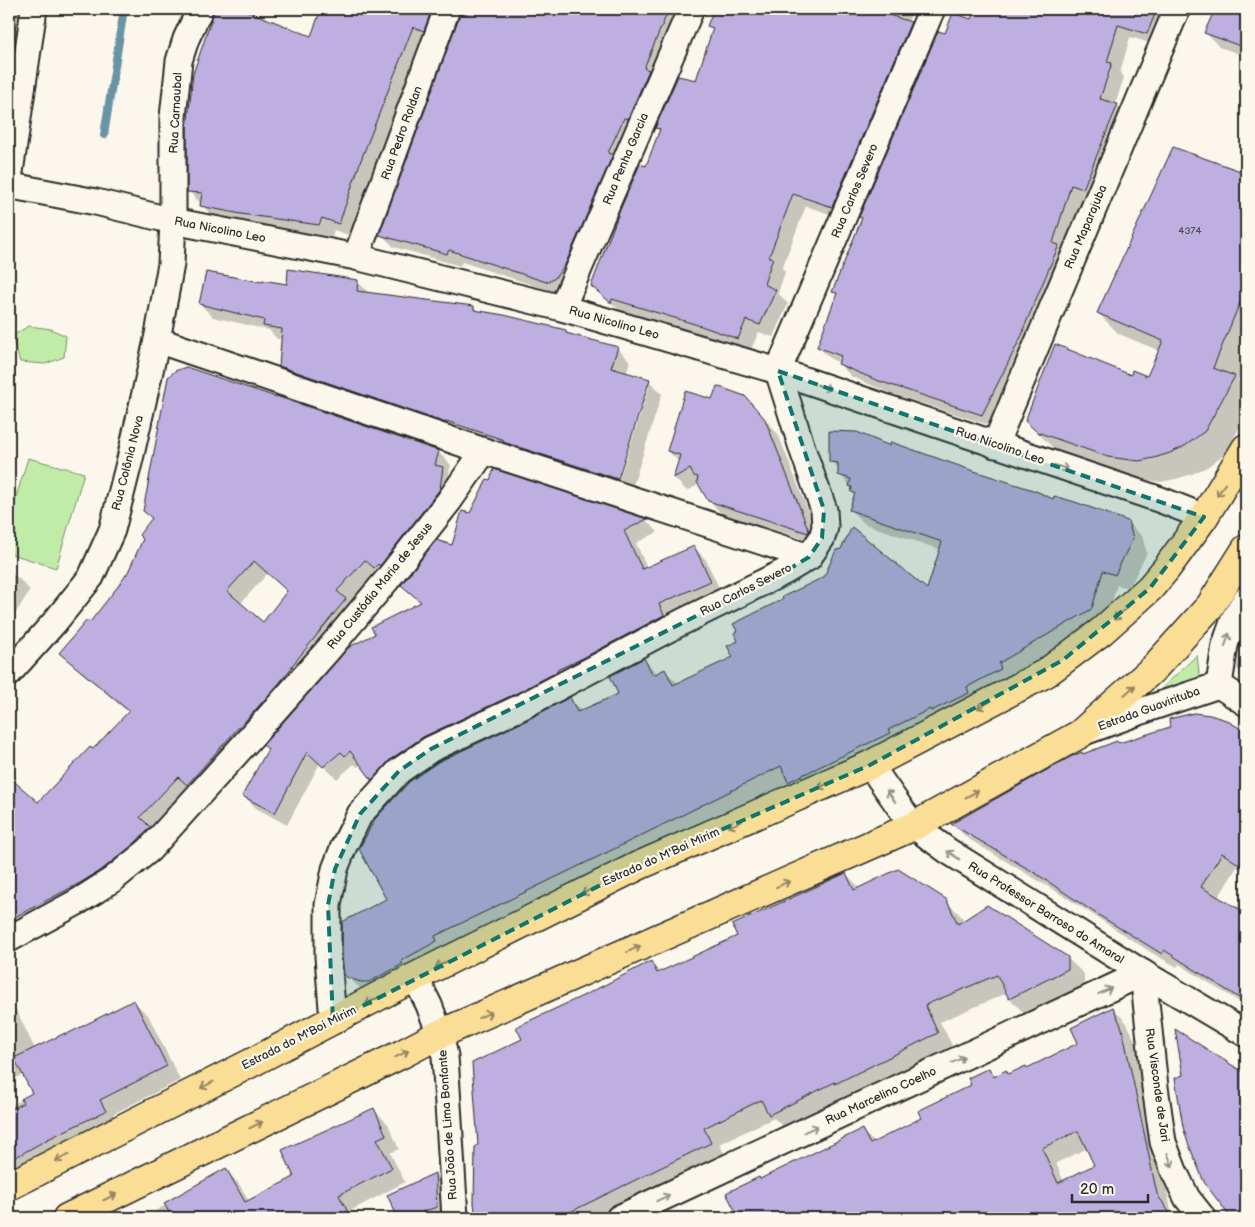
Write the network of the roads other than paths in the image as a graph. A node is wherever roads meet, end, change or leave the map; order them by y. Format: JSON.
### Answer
{"nodes":[{"id":1,"x":34,"y":9,"type":"edge"},
{"id":2,"x":200,"y":9,"type":"edge"},
{"id":3,"x":447,"y":9,"type":"edge"},
{"id":4,"x":691,"y":9,"type":"edge"},
{"id":5,"x":932,"y":9,"type":"edge"},
{"id":6,"x":1177,"y":9,"type":"edge"},
{"id":7,"x":9,"y":179,"type":"edge"},
{"id":8,"x":9,"y":184,"type":"edge"},
{"id":9,"x":173,"y":221,"type":"junction"},
{"id":10,"x":356,"y":257,"type":"junction"},
{"id":11,"x":562,"y":308,"type":"junction"},
{"id":12,"x":157,"y":340,"type":"junction"},
{"id":13,"x":778,"y":371,"type":"junction"},
{"id":14,"x":995,"y":445,"type":"junction"},
{"id":15,"x":1246,"y":448,"type":"edge"},
{"id":16,"x":484,"y":451,"type":"junction"},
{"id":17,"x":1204,"y":517,"type":"junction"},
{"id":18,"x":1246,"y":549,"type":"edge"},
{"id":19,"x":809,"y":557,"type":"junction"},
{"id":20,"x":1246,"y":599,"type":"edge"},
{"id":21,"x":9,"y":673,"type":"edge"},
{"id":22,"x":1219,"y":685,"type":"junction"},
{"id":23,"x":1246,"y":703,"type":"edge"},
{"id":24,"x":1080,"y":734,"type":"junction"},
{"id":25,"x":870,"y":765,"type":"junction"},
{"id":26,"x":914,"y":826,"type":"junction"},
{"id":27,"x":9,"y":939,"type":"edge"},
{"id":28,"x":1143,"y":973,"type":"junction"},
{"id":29,"x":415,"y":978,"type":"junction"},
{"id":30,"x":333,"y":1021,"type":"junction"},
{"id":31,"x":440,"y":1034,"type":"junction"},
{"id":32,"x":1246,"y":1034,"type":"edge"},
{"id":33,"x":9,"y":1186,"type":"edge"},
{"id":34,"x":67,"y":1218,"type":"edge"},
{"id":35,"x":455,"y":1218,"type":"edge"},
{"id":36,"x":619,"y":1218,"type":"edge"},
{"id":37,"x":1203,"y":1218,"type":"edge"}],
"edges":[{"from":1,"to":7,"type":"street"},
{"from":2,"to":9,"type":"street","name":"Rua Carnaubal"},
{"from":3,"to":10,"type":"street","name":"Rua Pedro Roldan"},
{"from":4,"to":11,"type":"street","name":"Rua Penha Garcia"},
{"from":5,"to":13,"type":"street","name":"Rua Carlos Severo"},
{"from":6,"to":14,"type":"street","name":"Rua Maparajuba"},
{"from":8,"to":9,"type":"street","name":"Rua Nicolino Leo"},
{"from":9,"to":10,"type":"street","name":"Rua Nicolino Leo"},
{"from":9,"to":12,"type":"street","name":"Rua Colônia Nova"},
{"from":10,"to":11,"type":"street","name":"Rua Nicolino Leo"},
{"from":11,"to":13,"type":"street","name":"Rua Nicolino Leo"},
{"from":12,"to":16,"type":"street"},
{"from":12,"to":21,"type":"street","name":"Rua Colônia Nova"},
{"from":13,"to":14,"type":"street","name":"Rua Nicolino Leo","one_way":true},
{"from":13,"to":19,"type":"street","name":"Rua Carlos Severo"},
{"from":14,"to":17,"type":"street","name":"Rua Nicolino Leo","one_way":true},
{"from":15,"to":17,"type":"main road","name":"Estrada do M'Boi Mirim","one_way":true},
{"from":16,"to":19,"type":"street"},
{"from":16,"to":27,"type":"street","name":"Rua Custódia Maria de Jesus"},
{"from":17,"to":25,"type":"main road","name":"Estrada do M'Boi Mirim","one_way":true},
{"from":24,"to":18,"type":"main road","one_way":true},
{"from":19,"to":30,"type":"street","name":"Rua Carlos Severo"},
{"from":22,"to":20,"type":"street","one_way":true},
{"from":22,"to":23,"type":"street"},
{"from":22,"to":24,"type":"street","name":"Estrada Guavirituba"},
{"from":26,"to":24,"type":"main road","one_way":true},
{"from":26,"to":25,"type":"street","name":"Rua Professor Barroso do Amaral","one_way":true},
{"from":25,"to":29,"type":"main road","name":"Estrada do M'Boi Mirim","one_way":true},
{"from":28,"to":26,"type":"street","name":"Rua Professor Barroso do Amaral","one_way":true},
{"from":31,"to":26,"type":"main road","one_way":true},
{"from":28,"to":32,"type":"street","name":"Rua Professor Barroso do Amaral"},
{"from":36,"to":28,"type":"street","name":"Rua Marcelino Coelho","one_way":true},
{"from":28,"to":37,"type":"street","name":"Rua Visconde de Jari","one_way":true},
{"from":29,"to":30,"type":"main road","name":"Estrada do M'Boi Mirim","one_way":true},
{"from":29,"to":31,"type":"street","name":"Rua João de Lima Bonfante"},
{"from":30,"to":33,"type":"main road","name":"Estrada do M'Boi Mirim","one_way":true},
{"from":34,"to":31,"type":"main road","one_way":true},
{"from":31,"to":35,"type":"street","name":"Rua João de Lima Bonfante"}]}
